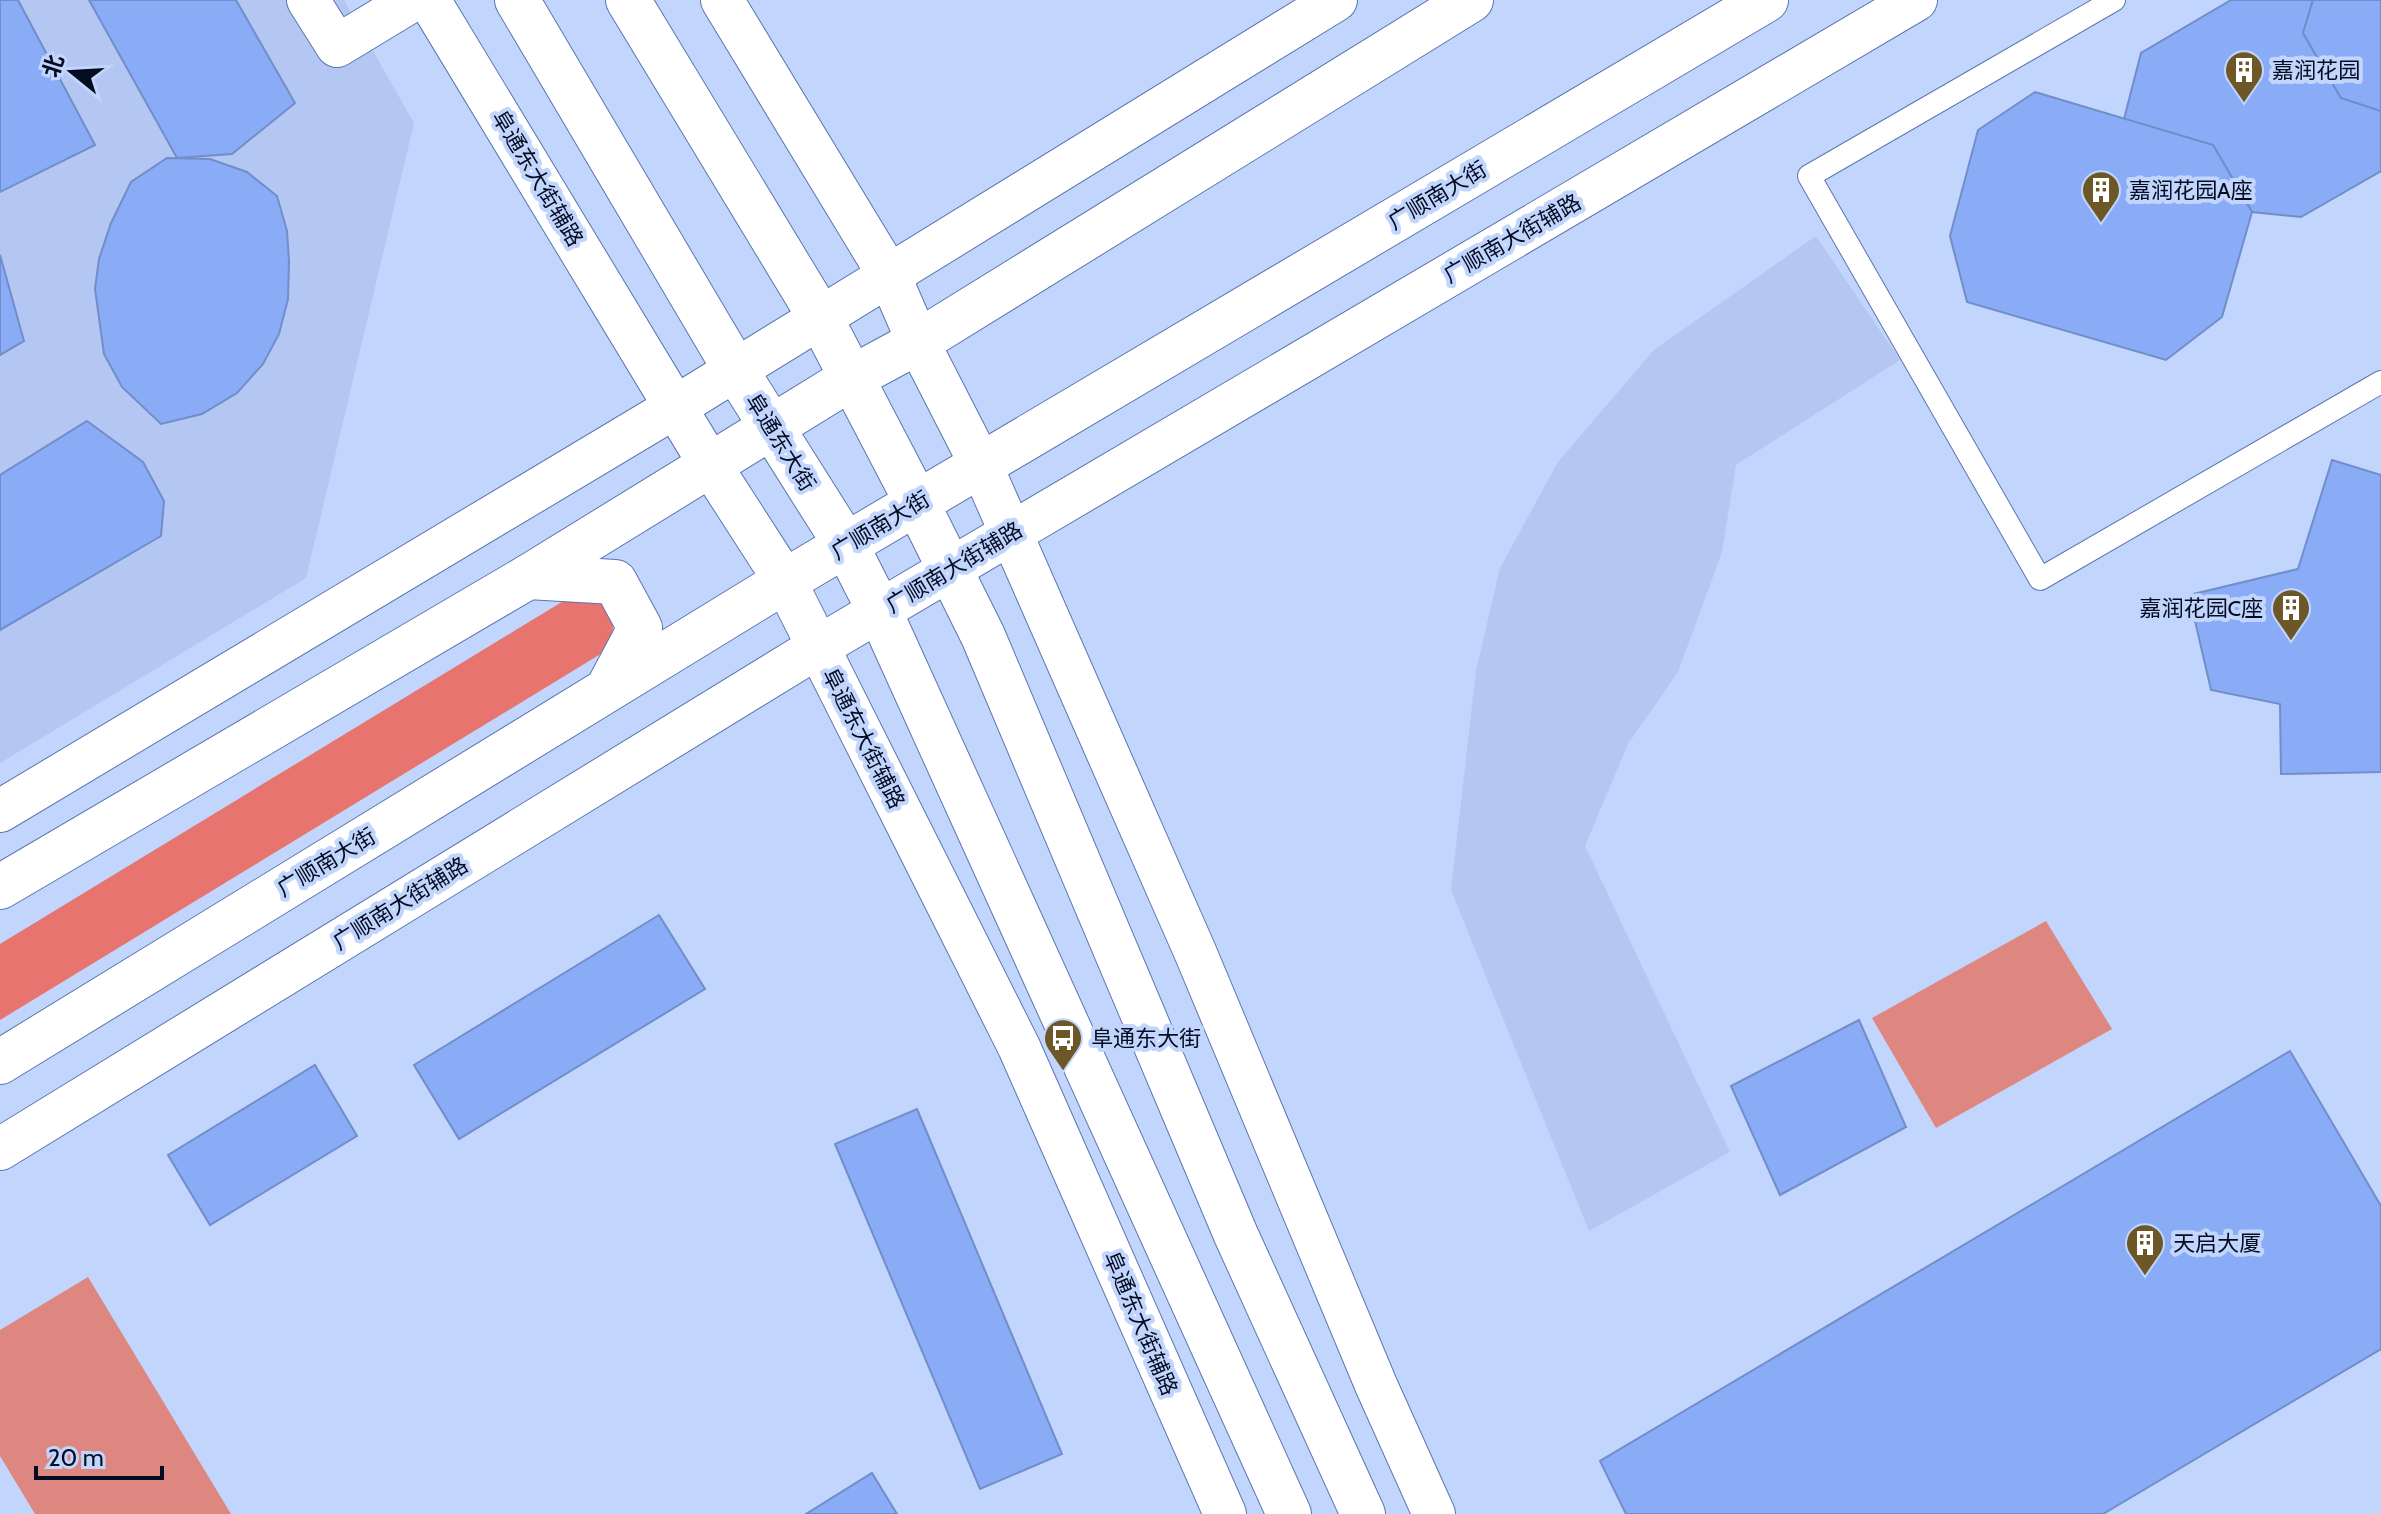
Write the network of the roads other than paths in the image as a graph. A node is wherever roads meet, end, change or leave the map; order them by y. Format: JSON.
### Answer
{"nodes":[{"id":1,"x":308,"y":0,"type":"edge"},
{"id":2,"x":413,"y":0,"type":"edge"},
{"id":3,"x":429,"y":0,"type":"edge"},
{"id":4,"x":517,"y":0,"type":"edge"},
{"id":5,"x":628,"y":0,"type":"edge"},
{"id":6,"x":722,"y":0,"type":"edge"},
{"id":7,"x":1336,"y":0,"type":"edge"},
{"id":8,"x":1471,"y":0,"type":"edge"},
{"id":9,"x":1766,"y":0,"type":"edge"},
{"id":10,"x":1916,"y":0,"type":"edge"},
{"id":11,"x":2114,"y":0,"type":"edge"},
{"id":12,"x":890,"y":277,"type":"junction"},
{"id":13,"x":820,"y":317,"type":"junction"},
{"id":14,"x":918,"y":342,"type":"junction"},
{"id":15,"x":735,"y":369,"type":"junction"},
{"id":16,"x":853,"y":377,"type":"junction"},
{"id":17,"x":2381,"y":382,"type":"edge"},
{"id":18,"x":677,"y":406,"type":"junction"},
{"id":19,"x":771,"y":426,"type":"junction"},
{"id":20,"x":709,"y":463,"type":"junction"},
{"id":21,"x":981,"y":465,"type":"junction"},
{"id":22,"x":917,"y":503,"type":"junction"},
{"id":23,"x":1012,"y":532,"type":"junction"},
{"id":24,"x":846,"y":545,"type":"junction"},
{"id":25,"x":949,"y":569,"type":"junction"},
{"id":26,"x":528,"y":577,"type":"junction"},
{"id":27,"x":785,"y":581,"type":"junction"},
{"id":28,"x":880,"y":612,"type":"junction"},
{"id":29,"x":818,"y":647,"type":"junction"},
{"id":30,"x":606,"y":690,"type":"junction"},
{"id":31,"x":0,"y":811,"type":"edge"},
{"id":32,"x":0,"y":887,"type":"edge"},
{"id":33,"x":0,"y":1062,"type":"edge"},
{"id":34,"x":0,"y":1149,"type":"edge"},
{"id":35,"x":1225,"y":1514,"type":"edge"},
{"id":36,"x":1289,"y":1514,"type":"edge"},
{"id":37,"x":1363,"y":1514,"type":"edge"},
{"id":38,"x":1434,"y":1514,"type":"edge"}],
"edges":[{"from":1,"to":2,"type":"street"},
{"from":3,"to":18,"type":"street","name":"阜通东大街辅路"},
{"from":4,"to":15,"type":"main road","name":"阜通东大街"},
{"from":5,"to":13,"type":"main road"},
{"from":6,"to":12,"type":"street"},
{"from":7,"to":12,"type":"street"},
{"from":8,"to":14,"type":"main road"},
{"from":9,"to":21,"type":"main road","name":"广顺南大街"},
{"from":10,"to":23,"type":"street","name":"广顺南大街辅路"},
{"from":11,"to":17,"type":"lane"},
{"from":12,"to":13,"type":"street"},
{"from":12,"to":14,"type":"street"},
{"from":13,"to":15,"type":"street"},
{"from":13,"to":16,"type":"main road"},
{"from":14,"to":16,"type":"main road"},
{"from":14,"to":21,"type":"street"},
{"from":15,"to":18,"type":"street"},
{"from":15,"to":19,"type":"main road","name":"阜通东大街"},
{"from":16,"to":19,"type":"main road"},
{"from":16,"to":22,"type":"main road"},
{"from":18,"to":20,"type":"street","name":"阜通东大街辅路"},
{"from":18,"to":31,"type":"street"},
{"from":19,"to":20,"type":"main road"},
{"from":19,"to":24,"type":"main road","name":"阜通东大街"},
{"from":20,"to":26,"type":"main road"},
{"from":20,"to":27,"type":"street","name":"阜通东大街辅路"},
{"from":21,"to":22,"type":"main road","name":"广顺南大街"},
{"from":21,"to":23,"type":"street"},
{"from":22,"to":24,"type":"main road","name":"广顺南大街"},
{"from":22,"to":25,"type":"main road"},
{"from":23,"to":25,"type":"street","name":"广顺南大街辅路"},
{"from":23,"to":38,"type":"street"},
{"from":24,"to":27,"type":"main road","name":"广顺南大街"},
{"from":24,"to":28,"type":"main road","name":"阜通东大街"},
{"from":25,"to":28,"type":"street","name":"广顺南大街辅路"},
{"from":25,"to":37,"type":"main road"},
{"from":26,"to":30,"type":"main road"},
{"from":26,"to":32,"type":"main road"},
{"from":27,"to":29,"type":"street","name":"阜通东大街辅路"},
{"from":27,"to":30,"type":"main road","name":"广顺南大街"},
{"from":28,"to":29,"type":"street","name":"广顺南大街辅路"},
{"from":28,"to":36,"type":"main road","name":"阜通东大街"},
{"from":29,"to":34,"type":"street","name":"广顺南大街辅路"},
{"from":29,"to":35,"type":"street","name":"阜通东大街辅路"},
{"from":30,"to":33,"type":"main road","name":"广顺南大街"}]}
